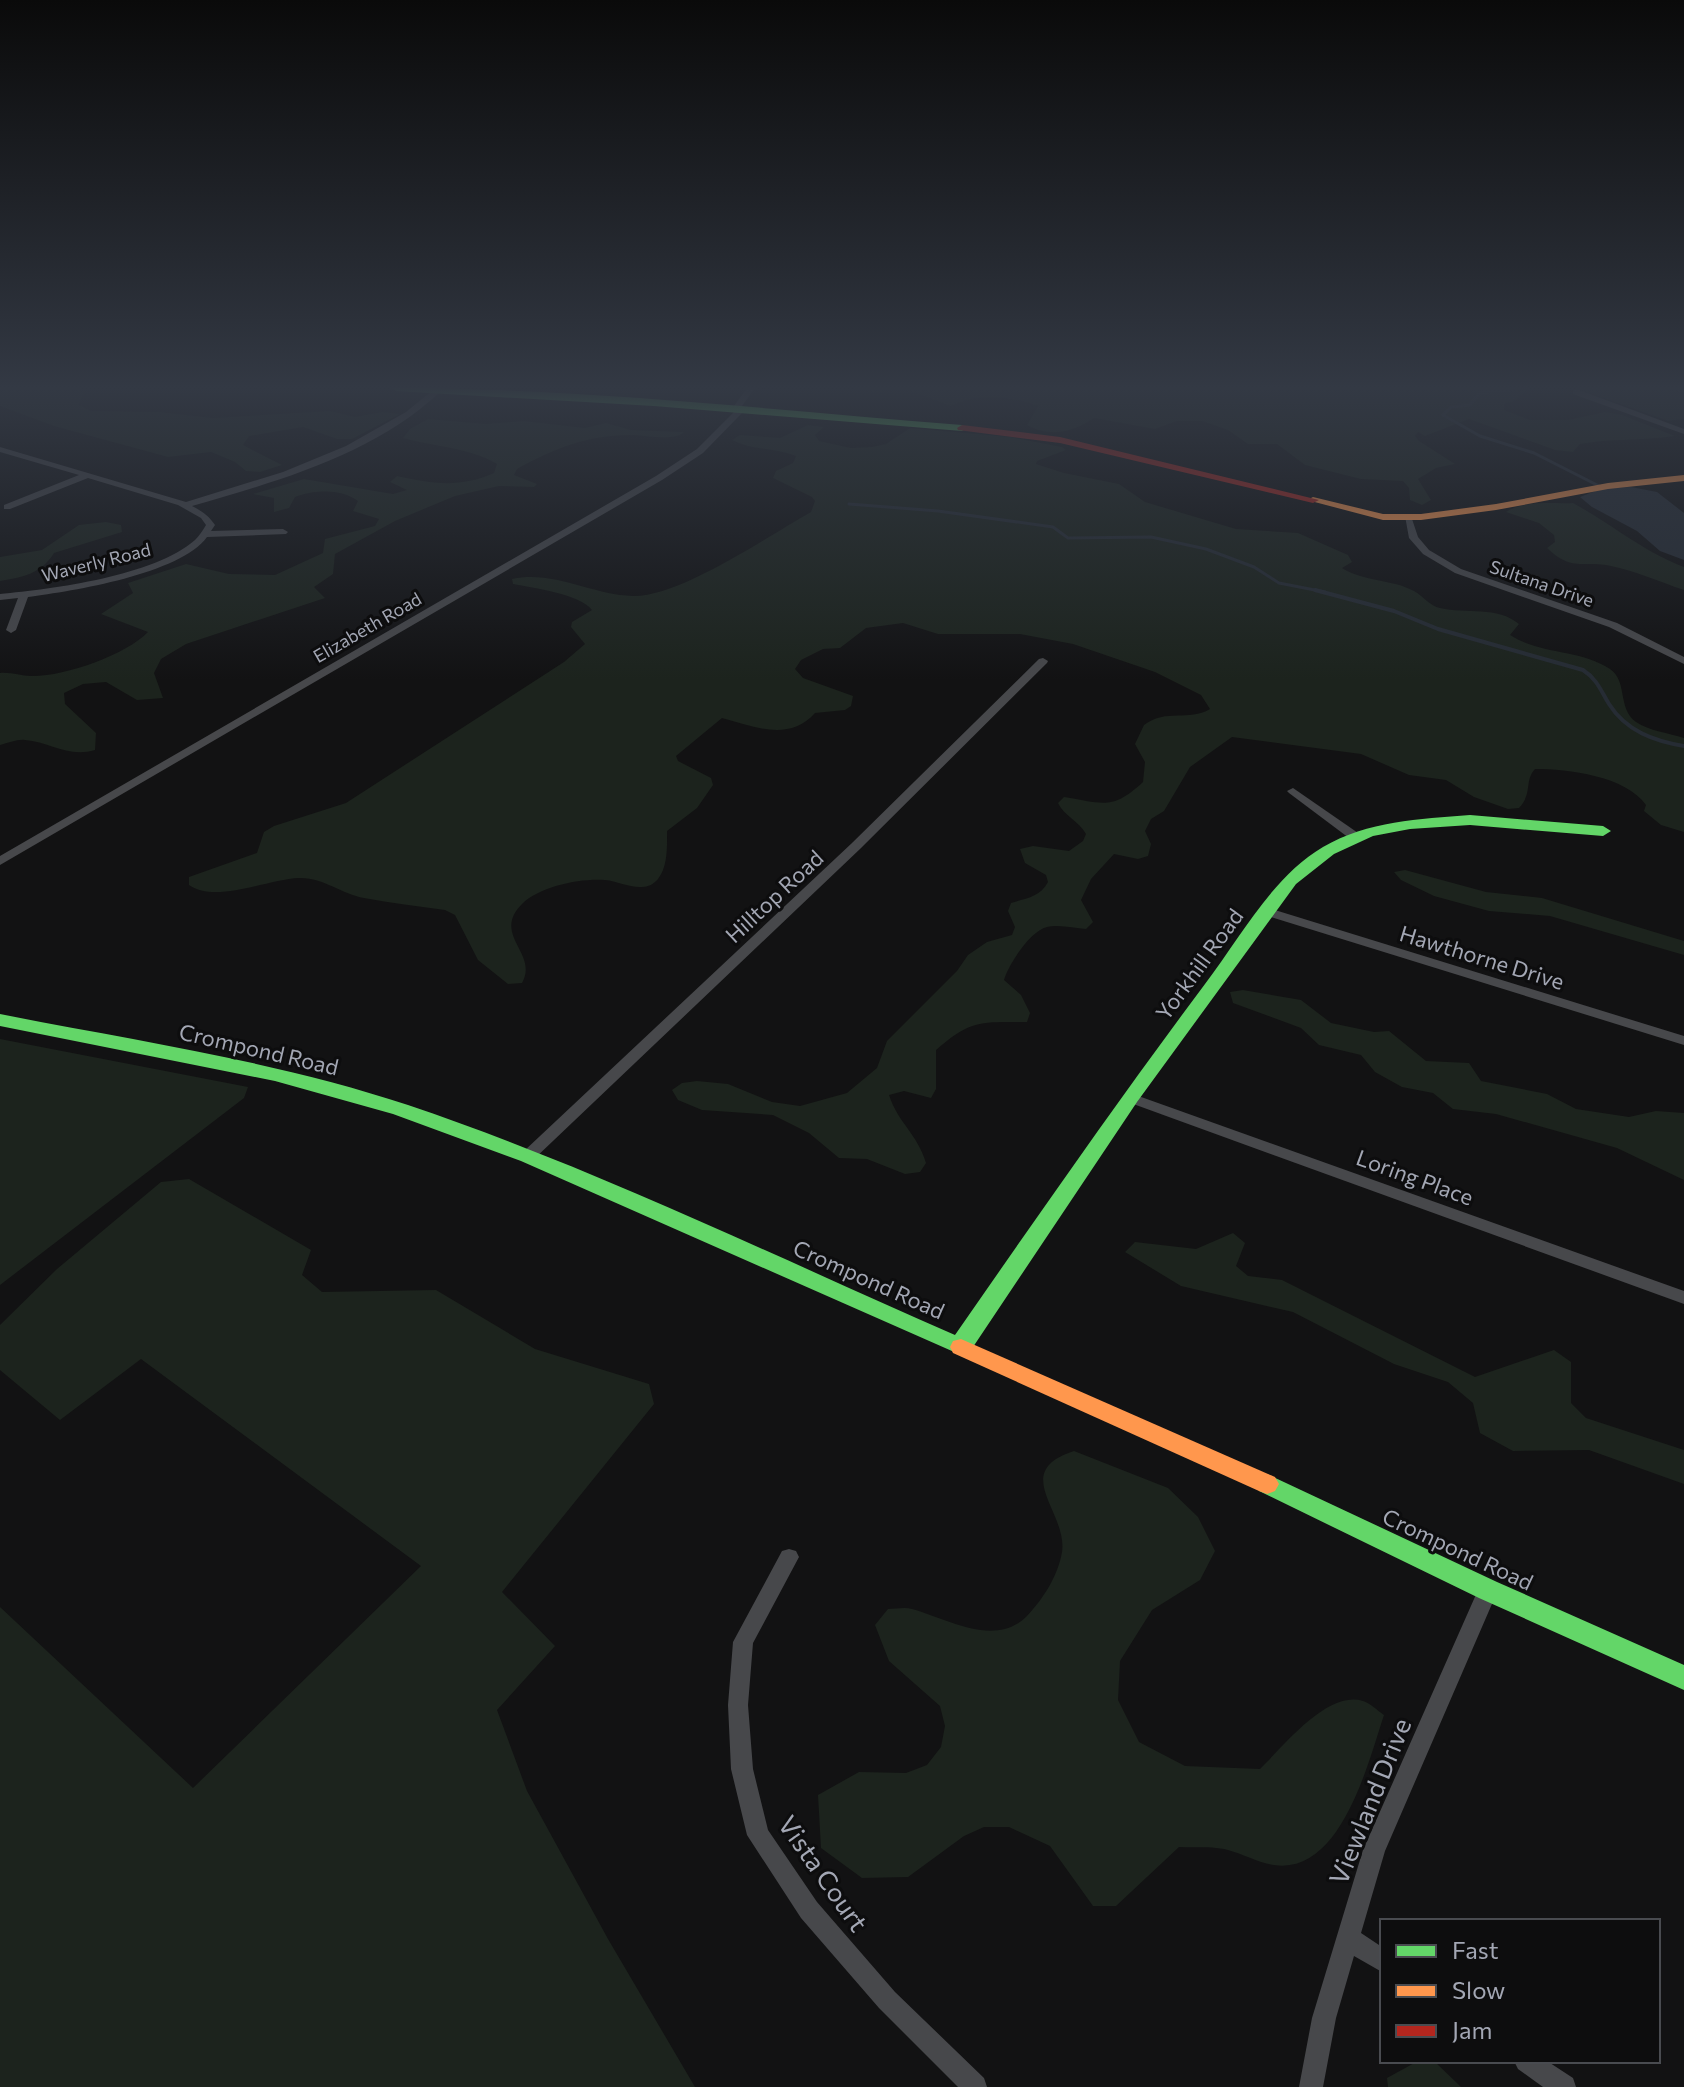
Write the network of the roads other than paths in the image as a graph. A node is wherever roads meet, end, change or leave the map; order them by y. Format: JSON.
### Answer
{"nodes":[{"id":1,"x":62,"y":485,"type":"edge"},
{"id":2,"x":122,"y":485,"type":"edge"},
{"id":3,"x":251,"y":485,"type":"edge"},
{"id":4,"x":646,"y":485,"type":"edge"},
{"id":5,"x":1243,"y":485,"type":"edge"},
{"id":6,"x":1599,"y":485,"type":"edge"},
{"id":7,"x":186,"y":505,"type":"junction"},
{"id":8,"x":7,"y":507,"type":"dead end"},
{"id":9,"x":1408,"y":518,"type":"junction"},
{"id":10,"x":283,"y":532,"type":"dead end"},
{"id":11,"x":208,"y":534,"type":"junction"},
{"id":12,"x":24,"y":595,"type":"junction"},
{"id":13,"x":0,"y":597,"type":"edge"},
{"id":14,"x":11,"y":630,"type":"dead end"},
{"id":15,"x":1043,"y":661,"type":"dead end"},
{"id":16,"x":1684,"y":661,"type":"edge"},
{"id":17,"x":1293,"y":791,"type":"dead end"},
{"id":18,"x":1603,"y":831,"type":"dead end"},
{"id":19,"x":1357,"y":838,"type":"junction"},
{"id":20,"x":0,"y":861,"type":"edge"},
{"id":21,"x":1268,"y":912,"type":"junction"},
{"id":22,"x":0,"y":1020,"type":"edge"},
{"id":23,"x":1684,"y":1041,"type":"edge"},
{"id":24,"x":1130,"y":1098,"type":"junction"},
{"id":25,"x":528,"y":1156,"type":"junction"},
{"id":26,"x":1684,"y":1298,"type":"edge"},
{"id":27,"x":959,"y":1346,"type":"junction"},
{"id":28,"x":789,"y":1557,"type":"dead end"},
{"id":29,"x":1488,"y":1590,"type":"junction"},
{"id":30,"x":1684,"y":1678,"type":"edge"},
{"id":31,"x":1348,"y":1938,"type":"junction"},
{"id":32,"x":1380,"y":1960,"type":"edge"},
{"id":33,"x":1529,"y":2063,"type":"edge"},
{"id":34,"x":975,"y":2087,"type":"edge"},
{"id":35,"x":1311,"y":2087,"type":"edge"},
{"id":36,"x":1564,"y":2087,"type":"edge"}],
"edges":[{"from":1,"to":8,"type":"street"},
{"from":2,"to":7,"type":"street"},
{"from":3,"to":7,"type":"street"},
{"from":4,"to":20,"type":"street","name":"Elizabeth Road"},
{"from":5,"to":9,"type":"main road"},
{"from":6,"to":9,"type":"main road"},
{"from":7,"to":11,"type":"street"},
{"from":9,"to":16,"type":"street","name":"Sultana Drive"},
{"from":10,"to":11,"type":"street"},
{"from":11,"to":12,"type":"street","name":"Waverly Road"},
{"from":12,"to":13,"type":"street","name":"Waverly Road"},
{"from":12,"to":14,"type":"street"},
{"from":15,"to":25,"type":"street","name":"Hilltop Road"},
{"from":17,"to":19,"type":"street"},
{"from":18,"to":19,"type":"main road","name":"Yorkhill Road"},
{"from":19,"to":21,"type":"main road","name":"Yorkhill Road"},
{"from":21,"to":23,"type":"street","name":"Hawthorne Drive"},
{"from":21,"to":24,"type":"main road","name":"Yorkhill Road"},
{"from":22,"to":25,"type":"main road","name":"Crompond Road"},
{"from":24,"to":26,"type":"street","name":"Loring Place"},
{"from":24,"to":27,"type":"main road","name":"Yorkhill Road"},
{"from":25,"to":27,"type":"main road","name":"Crompond Road"},
{"from":27,"to":29,"type":"main road","name":"Crompond Road"},
{"from":28,"to":34,"type":"street","name":"Vista Court"},
{"from":29,"to":30,"type":"main road","name":"Crompond Road"},
{"from":29,"to":31,"type":"street","name":"Viewland Drive"},
{"from":31,"to":32,"type":"street"},
{"from":31,"to":35,"type":"street","name":"Viewland Drive"},
{"from":33,"to":36,"type":"street"}]}
